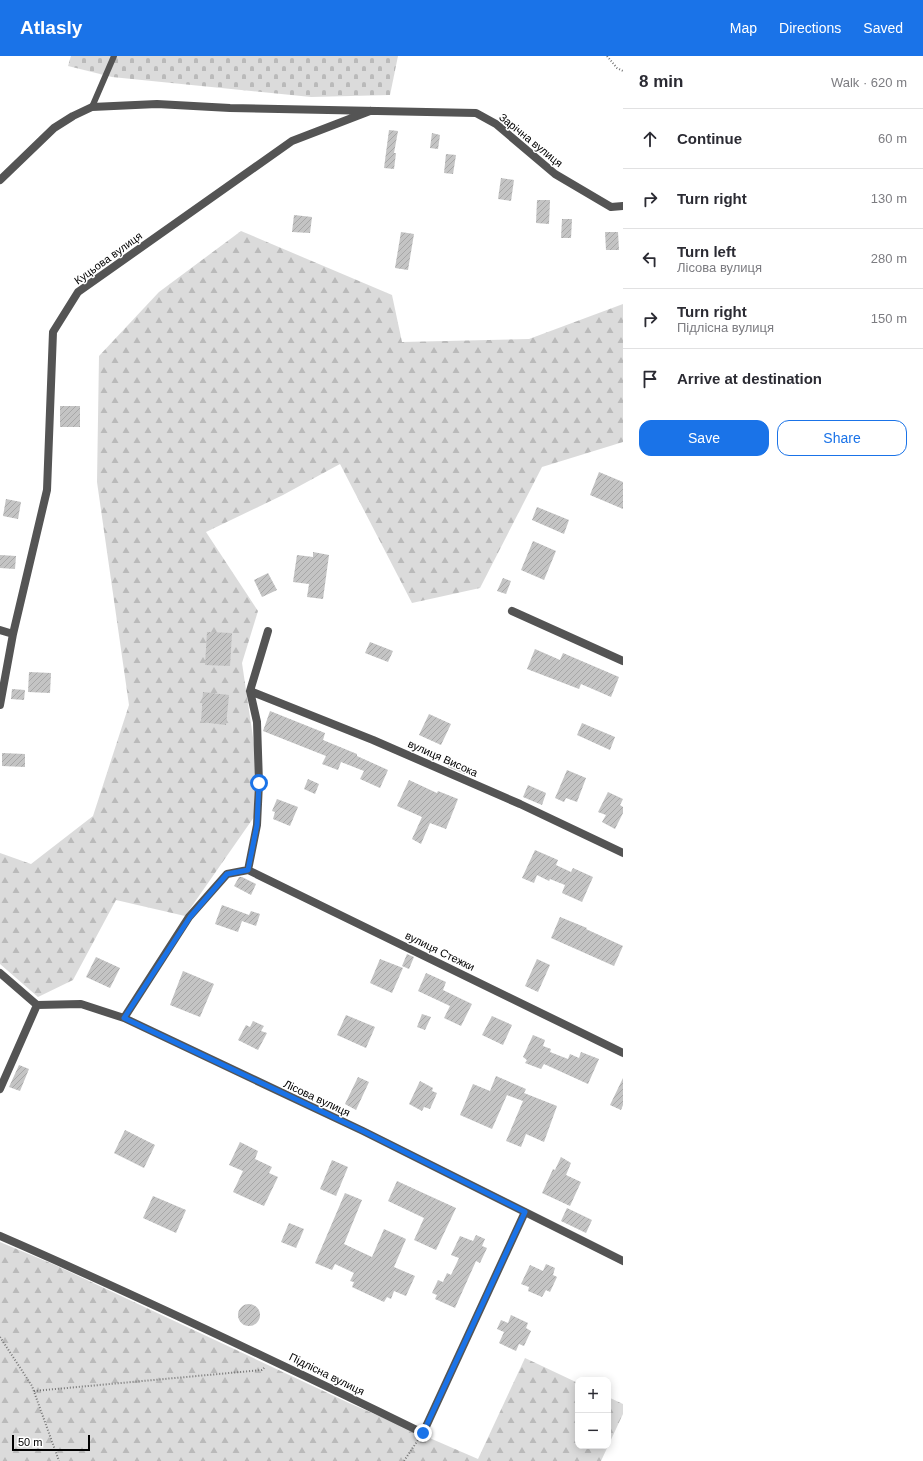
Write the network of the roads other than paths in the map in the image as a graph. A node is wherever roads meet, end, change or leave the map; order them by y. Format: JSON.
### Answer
{"nodes":[{"id":1,"x":114,"y":56,"type":"edge"},
{"id":2,"x":92,"y":107,"type":"junction"},
{"id":3,"x":370,"y":111,"type":"junction"},
{"id":4,"x":0,"y":180,"type":"edge"},
{"id":5,"x":623,"y":206,"type":"edge"},
{"id":6,"x":512,"y":611,"type":"dead end"},
{"id":7,"x":0,"y":630,"type":"edge"},
{"id":8,"x":268,"y":631,"type":"dead end"},
{"id":9,"x":12,"y":634,"type":"junction"},
{"id":10,"x":623,"y":660,"type":"edge"},
{"id":11,"x":250,"y":691,"type":"junction"},
{"id":12,"x":0,"y":705,"type":"edge"},
{"id":13,"x":623,"y":853,"type":"edge"},
{"id":14,"x":248,"y":870,"type":"junction"},
{"id":15,"x":0,"y":973,"type":"edge"},
{"id":16,"x":37,"y":1005,"type":"junction"},
{"id":17,"x":124,"y":1018,"type":"junction"},
{"id":18,"x":623,"y":1053,"type":"edge"},
{"id":19,"x":0,"y":1088,"type":"edge"},
{"id":20,"x":525,"y":1212,"type":"junction"},
{"id":21,"x":0,"y":1236,"type":"edge"},
{"id":22,"x":623,"y":1261,"type":"edge"}],
"edges":[{"from":1,"to":2,"type":"lane"},
{"from":2,"to":3,"type":"street","name":"Зарічна вулиця"},
{"from":2,"to":4,"type":"street"},
{"from":3,"to":5,"type":"street","name":"Зарічна вулиця"},
{"from":3,"to":9,"type":"street","name":"Куцьова вулиця"},
{"from":6,"to":10,"type":"street"},
{"from":7,"to":9,"type":"street"},
{"from":8,"to":11,"type":"street"},
{"from":9,"to":12,"type":"street","name":"Куцьова вулиця"},
{"from":11,"to":13,"type":"street","name":"вулиця Висока"},
{"from":11,"to":14,"type":"street"},
{"from":14,"to":17,"type":"street"},
{"from":14,"to":18,"type":"street","name":"вулиця Стежки"},
{"from":15,"to":16,"type":"street"},
{"from":16,"to":17,"type":"street","name":"Лісова вулиця"},
{"from":16,"to":19,"type":"street"},
{"from":17,"to":20,"type":"street","name":"Лісова вулиця"},
{"from":20,"to":21,"type":"street","name":"Підлісна вулиця"},
{"from":20,"to":22,"type":"street","name":"Лісова вулиця"}]}
